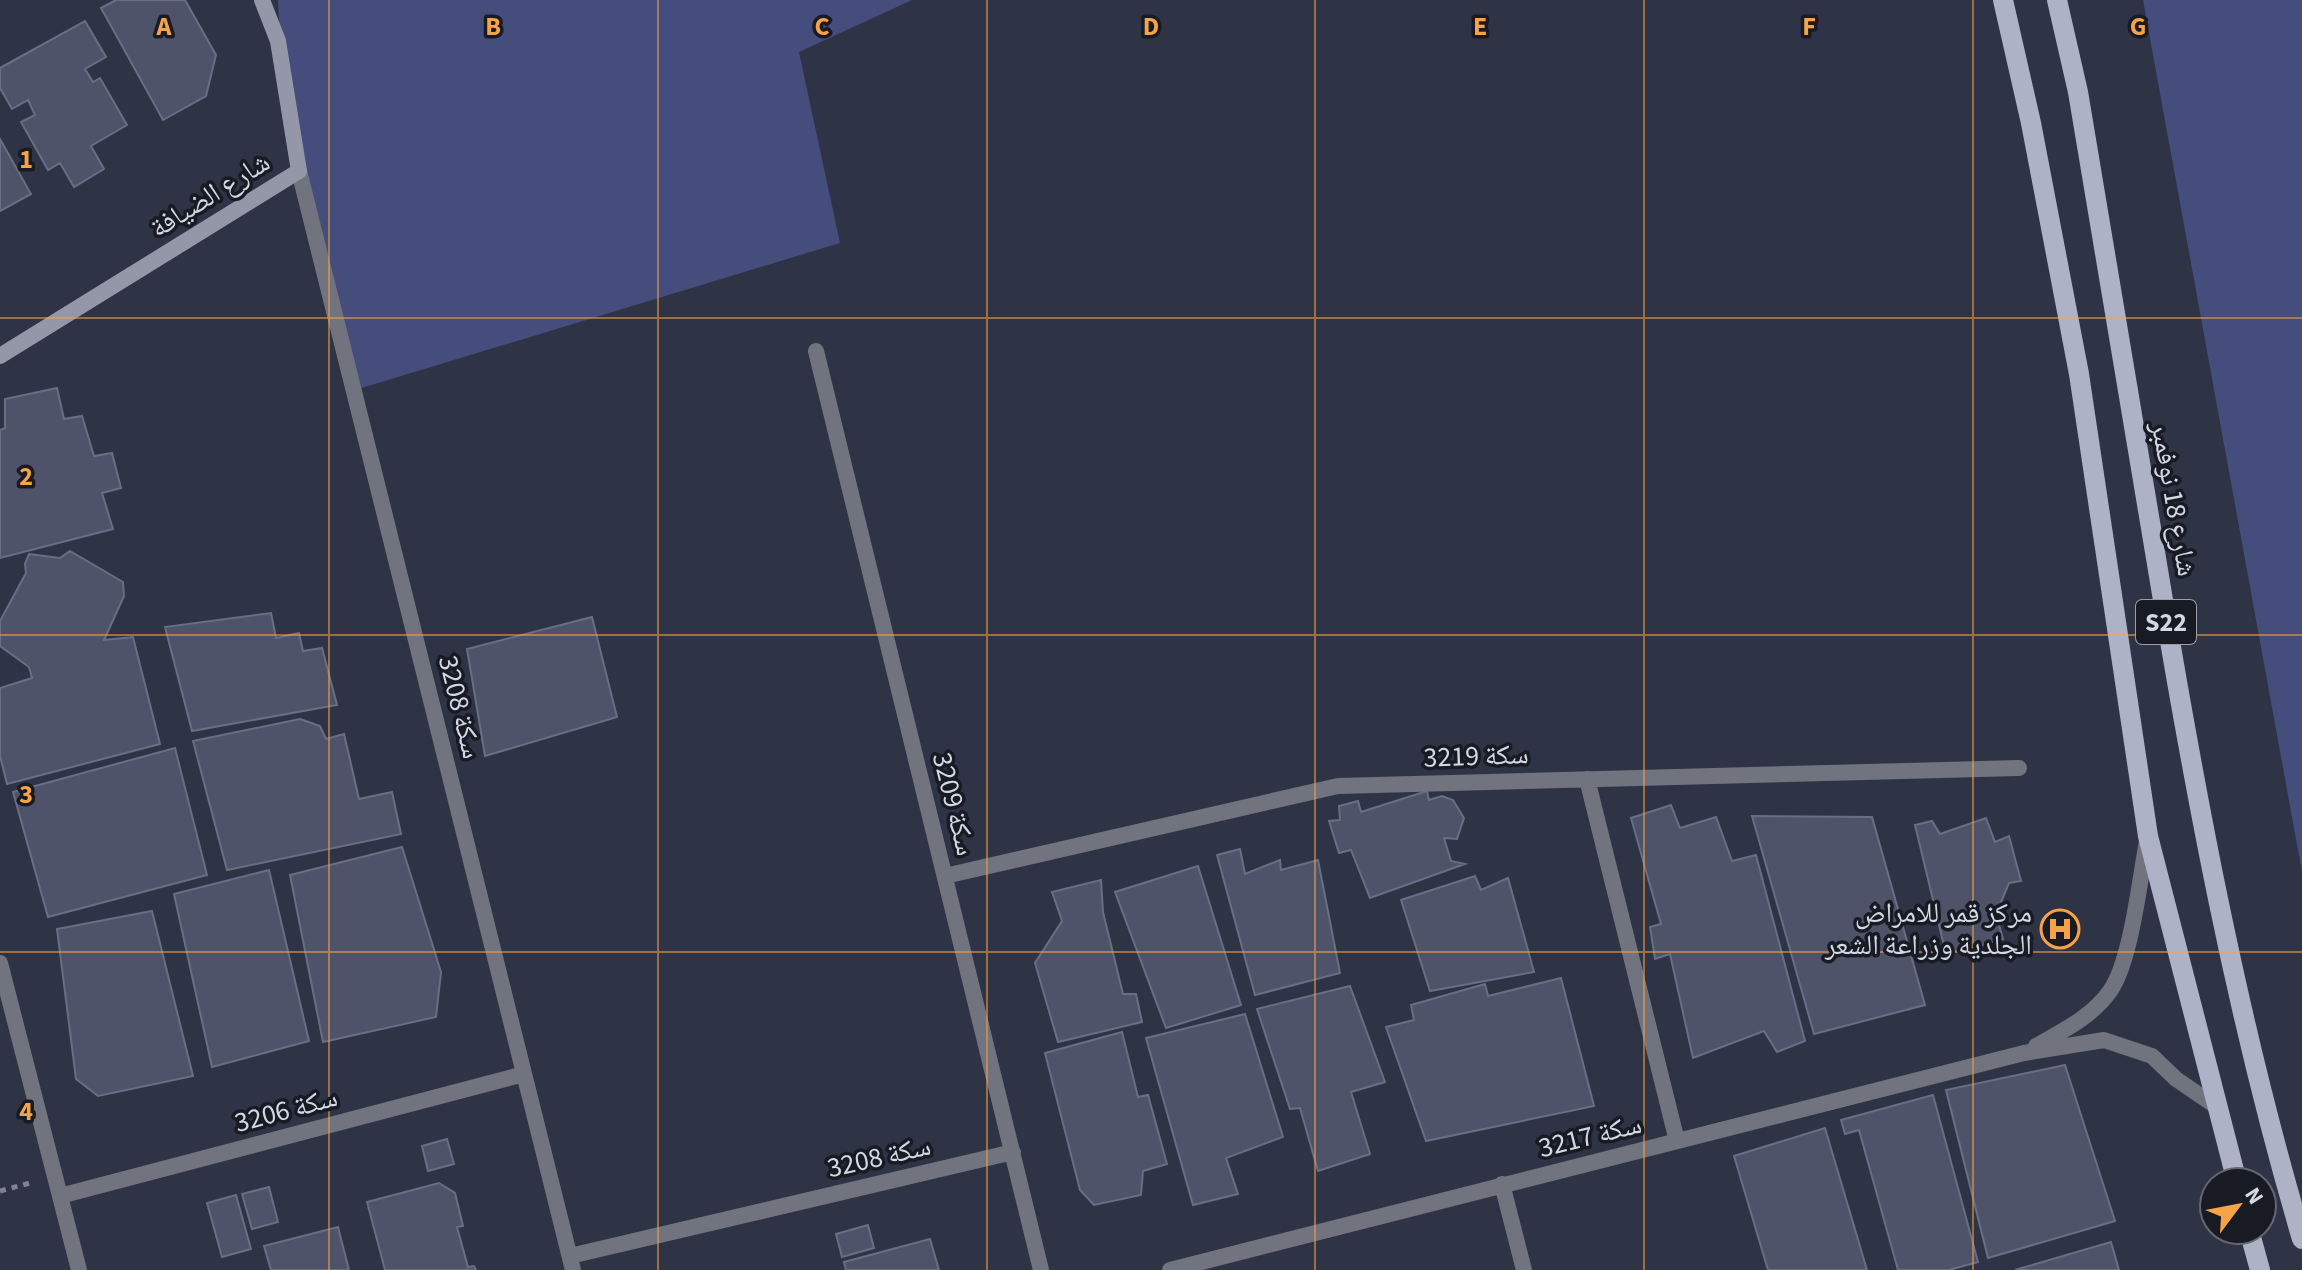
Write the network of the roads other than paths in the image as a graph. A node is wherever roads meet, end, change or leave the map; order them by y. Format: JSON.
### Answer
{"nodes":[{"id":1,"x":262,"y":0,"type":"edge"},
{"id":2,"x":2003,"y":0,"type":"edge"},
{"id":3,"x":2057,"y":0,"type":"edge"},
{"id":4,"x":299,"y":171,"type":"junction"},
{"id":5,"x":816,"y":351,"type":"dead end"},
{"id":6,"x":0,"y":356,"type":"edge"},
{"id":7,"x":2019,"y":768,"type":"dead end"},
{"id":8,"x":1587,"y":779,"type":"junction"},
{"id":9,"x":2148,"y":836,"type":"junction"},
{"id":10,"x":945,"y":876,"type":"junction"},
{"id":11,"x":0,"y":963,"type":"edge"},
{"id":12,"x":2024,"y":1053,"type":"junction"},
{"id":13,"x":524,"y":1074,"type":"junction"},
{"id":14,"x":2217,"y":1107,"type":"junction"},
{"id":15,"x":1677,"y":1141,"type":"junction"},
{"id":16,"x":1013,"y":1152,"type":"junction"},
{"id":17,"x":2233,"y":1166,"type":"edge"},
{"id":18,"x":1502,"y":1184,"type":"junction"},
{"id":19,"x":60,"y":1196,"type":"junction"},
{"id":20,"x":2302,"y":1239,"type":"edge"},
{"id":21,"x":2253,"y":1246,"type":"edge"},
{"id":22,"x":572,"y":1263,"type":"edge"},
{"id":23,"x":79,"y":1270,"type":"edge"},
{"id":24,"x":1041,"y":1270,"type":"edge"},
{"id":25,"x":1170,"y":1270,"type":"edge"},
{"id":26,"x":1524,"y":1270,"type":"edge"},
{"id":27,"x":2260,"y":1270,"type":"edge"}],
"edges":[{"from":1,"to":4,"type":"street","name":"شارع الضيافة"},
{"from":2,"to":9,"type":"main road","number":"S22"},
{"from":3,"to":20,"type":"main road","name":"شارع 18 نوفمبر","number":"S22"},
{"from":4,"to":6,"type":"street","name":"شارع الضيافة"},
{"from":4,"to":13,"type":"street","name":"سكة 3208"},
{"from":5,"to":10,"type":"street","name":"سكة 3209"},
{"from":7,"to":8,"type":"street","name":"سكة 3219"},
{"from":8,"to":10,"type":"street","name":"سكة 3219"},
{"from":8,"to":15,"type":"street"},
{"from":9,"to":12,"type":"street","name":"سكة 3217"},
{"from":9,"to":14,"type":"main road","number":"S22"},
{"from":10,"to":16,"type":"street","name":"سكة 3209"},
{"from":11,"to":19,"type":"street"},
{"from":12,"to":14,"type":"street","name":"سكة 3217"},
{"from":12,"to":15,"type":"street","name":"سكة 3217"},
{"from":13,"to":19,"type":"street","name":"سكة 3206"},
{"from":13,"to":22,"type":"street","name":"سكة 3208"},
{"from":14,"to":17,"type":"main road","number":"S22"},
{"from":15,"to":18,"type":"street","name":"سكة 3217"},
{"from":16,"to":22,"type":"street","name":"سكة 3208"},
{"from":16,"to":24,"type":"street","name":"سكة 3209"},
{"from":18,"to":25,"type":"street","name":"سكة 3217"},
{"from":18,"to":26,"type":"street"},
{"from":19,"to":23,"type":"street"},
{"from":21,"to":27,"type":"main road"}]}
